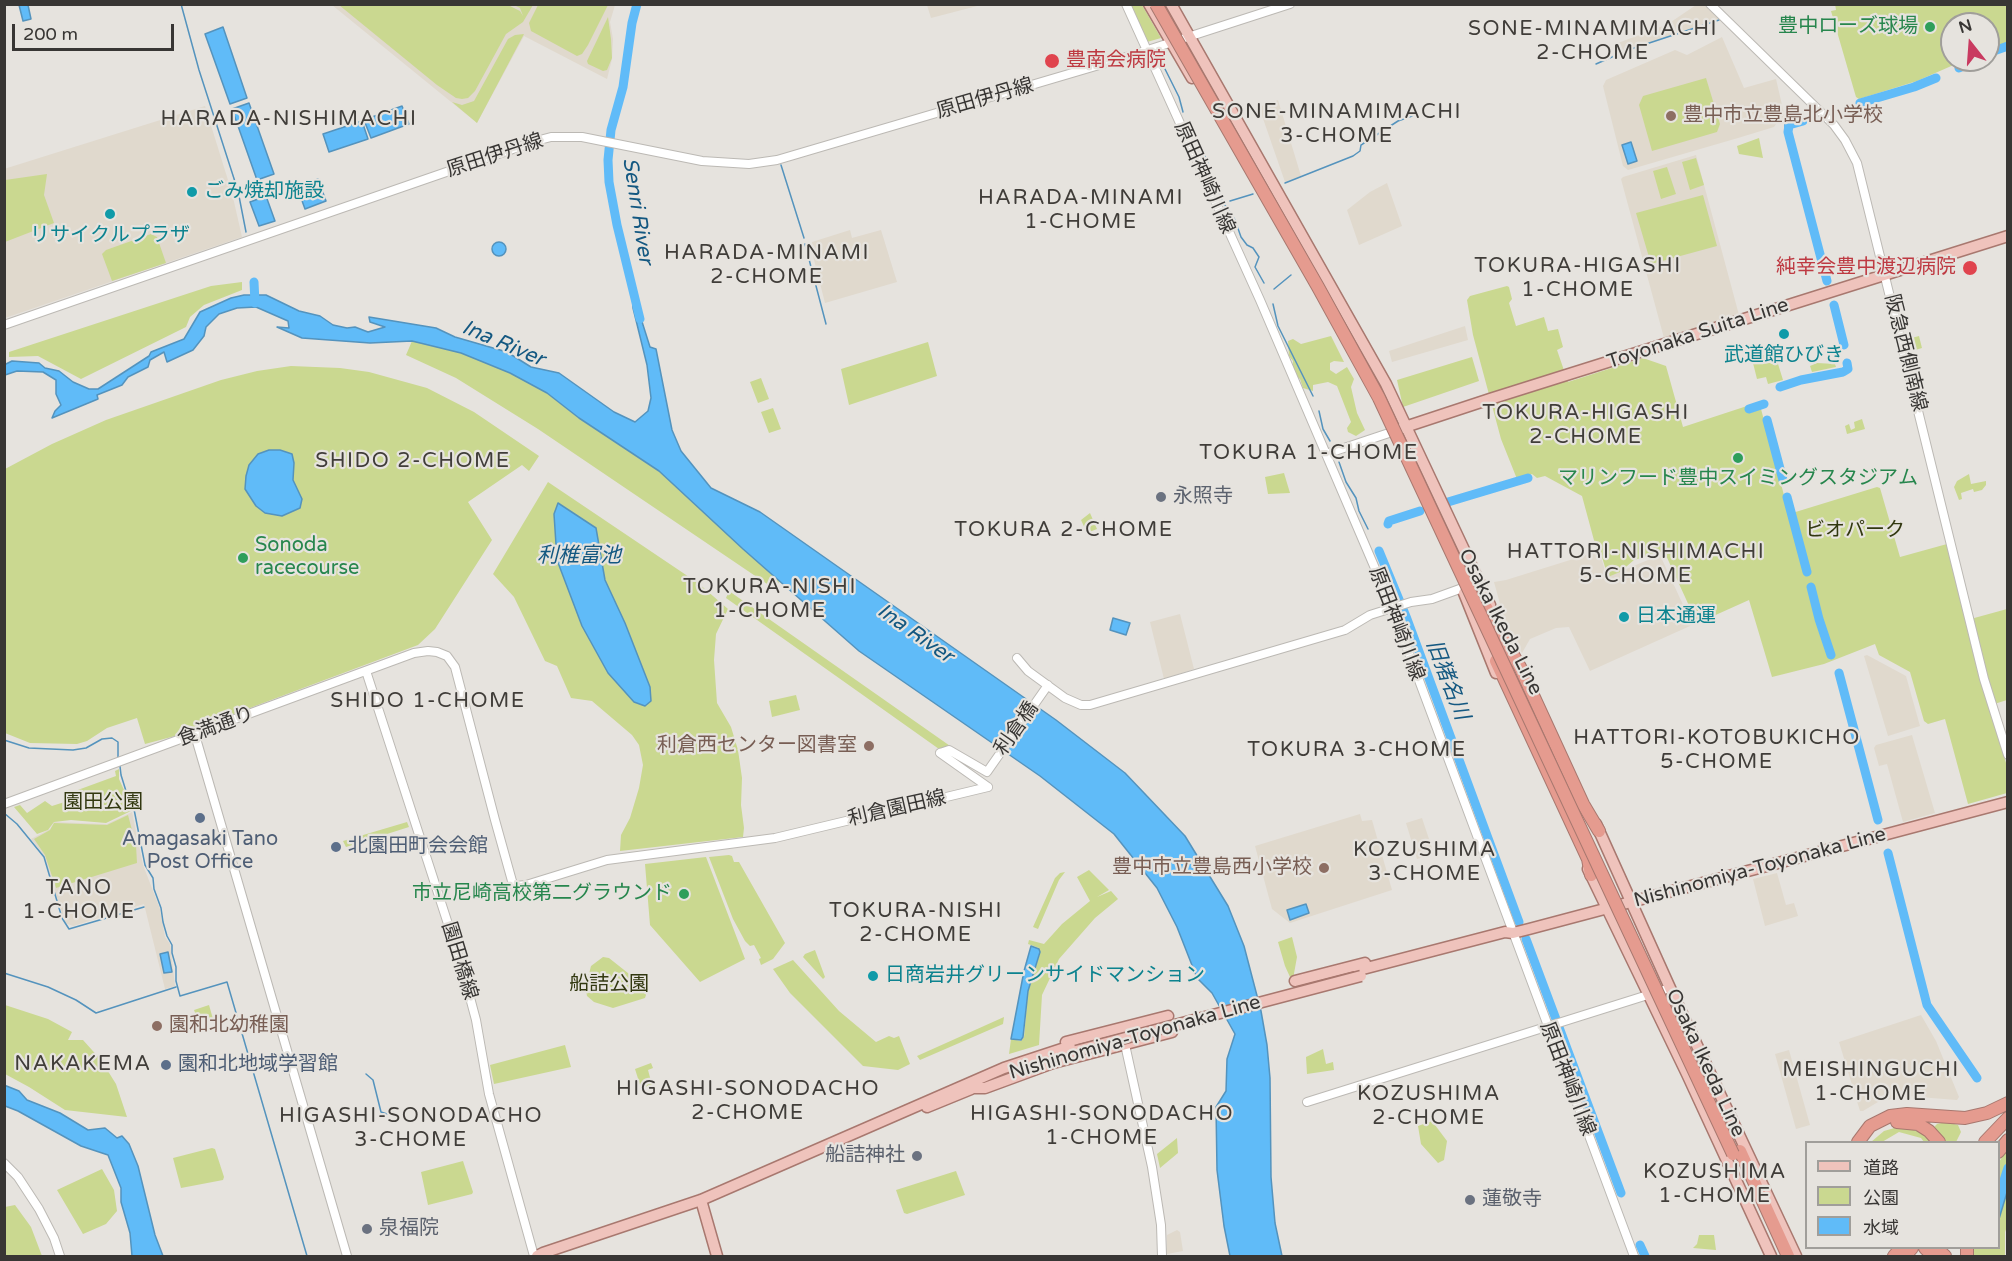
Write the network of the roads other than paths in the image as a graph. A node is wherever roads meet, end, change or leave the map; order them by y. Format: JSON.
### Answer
{"nodes":[{"id":1,"x":1126,"y":4,"type":"edge"},
{"id":2,"x":1149,"y":4,"type":"edge"},
{"id":3,"x":1156,"y":4,"type":"edge"},
{"id":4,"x":1164,"y":4,"type":"edge"},
{"id":5,"x":1171,"y":4,"type":"edge"},
{"id":6,"x":1290,"y":4,"type":"edge"},
{"id":7,"x":1710,"y":4,"type":"edge"},
{"id":8,"x":1190,"y":37,"type":"junction"},
{"id":9,"x":1171,"y":43,"type":"junction"},
{"id":10,"x":1147,"y":51,"type":"junction"},
{"id":11,"x":2007,"y":236,"type":"edge"},
{"id":12,"x":1886,"y":274,"type":"junction"},
{"id":13,"x":4,"y":325,"type":"edge"},
{"id":14,"x":1407,"y":427,"type":"junction"},
{"id":15,"x":1389,"y":433,"type":"junction"},
{"id":16,"x":1326,"y":454,"type":"junction"},
{"id":17,"x":1479,"y":582,"type":"junction"},
{"id":18,"x":1463,"y":583,"type":"junction"},
{"id":19,"x":1480,"y":597,"type":"junction"},
{"id":20,"x":1398,"y":606,"type":"junction"},
{"id":21,"x":1017,"y":658,"type":"dead end"},
{"id":22,"x":366,"y":671,"type":"junction"},
{"id":23,"x":1046,"y":688,"type":"junction"},
{"id":24,"x":195,"y":735,"type":"junction"},
{"id":25,"x":2007,"y":755,"type":"edge"},
{"id":26,"x":987,"y":772,"type":"joint"},
{"id":27,"x":2007,"y":802,"type":"edge"},
{"id":28,"x":4,"y":804,"type":"edge"},
{"id":29,"x":1599,"y":831,"type":"junction"},
{"id":30,"x":694,"y":849,"type":"joint"},
{"id":31,"x":1591,"y":875,"type":"junction"},
{"id":32,"x":1632,"y":902,"type":"junction"},
{"id":33,"x":1606,"y":909,"type":"junction"},
{"id":34,"x":1513,"y":933,"type":"junction"},
{"id":35,"x":1449,"y":947,"type":"junction"},
{"id":36,"x":1360,"y":973,"type":"junction"},
{"id":37,"x":1295,"y":981,"type":"dead end"},
{"id":38,"x":1670,"y":988,"type":"junction"},
{"id":39,"x":1648,"y":995,"type":"junction"},
{"id":40,"x":1168,"y":1016,"type":"dead end"},
{"id":41,"x":1554,"y":1024,"type":"junction"},
{"id":42,"x":1121,"y":1028,"type":"junction"},
{"id":43,"x":1172,"y":1032,"type":"dead end"},
{"id":44,"x":1124,"y":1044,"type":"junction"},
{"id":45,"x":1075,"y":1048,"type":"junction"},
{"id":46,"x":953,"y":1089,"type":"junction"},
{"id":47,"x":973,"y":1089,"type":"junction"},
{"id":48,"x":1307,"y":1102,"type":"dead end"},
{"id":49,"x":2007,"y":1103,"type":"edge"},
{"id":50,"x":2007,"y":1118,"type":"edge"},
{"id":51,"x":1859,"y":1141,"type":"edge"},
{"id":52,"x":1868,"y":1141,"type":"edge"},
{"id":53,"x":1937,"y":1141,"type":"edge"},
{"id":54,"x":1987,"y":1141,"type":"edge"},
{"id":55,"x":1736,"y":1152,"type":"junction"},
{"id":56,"x":4,"y":1163,"type":"edge"},
{"id":57,"x":702,"y":1203,"type":"junction"},
{"id":58,"x":1905,"y":1250,"type":"edge"},
{"id":59,"x":60,"y":1257,"type":"edge"},
{"id":60,"x":347,"y":1257,"type":"edge"},
{"id":61,"x":536,"y":1257,"type":"edge"},
{"id":62,"x":551,"y":1257,"type":"edge"},
{"id":63,"x":717,"y":1257,"type":"edge"},
{"id":64,"x":1162,"y":1257,"type":"edge"},
{"id":65,"x":1634,"y":1257,"type":"edge"},
{"id":66,"x":1771,"y":1257,"type":"edge"},
{"id":67,"x":1780,"y":1257,"type":"edge"},
{"id":68,"x":1788,"y":1257,"type":"edge"},
{"id":69,"x":1796,"y":1257,"type":"edge"},
{"id":70,"x":1893,"y":1257,"type":"edge"}],
"edges":[{"from":1,"to":10,"type":"street","name":"原田神崎川線"},
{"from":2,"to":9,"type":"main road","name":"Osaka Ikeda Line"},
{"from":3,"to":18,"type":"highway","bridge":true},
{"from":4,"to":19,"type":"highway"},
{"from":5,"to":8,"type":"main road","name":"Osaka Ikeda Line"},
{"from":6,"to":8,"type":"street","name":"原田伊丹線"},
{"from":7,"to":12,"type":"street","name":"阪急西側南線"},
{"from":8,"to":9,"type":"street","name":"原田伊丹線"},
{"from":8,"to":14,"type":"main road","name":"Osaka Ikeda Line"},
{"from":9,"to":10,"type":"street","name":"原田伊丹線"},
{"from":9,"to":15,"type":"main road","name":"Osaka Ikeda Line"},
{"from":10,"to":13,"type":"street","name":"原田伊丹線"},
{"from":10,"to":16,"type":"street","name":"原田神崎川線"},
{"from":11,"to":12,"type":"main road","name":"Toyonaka Suita Line"},
{"from":12,"to":14,"type":"main road","name":"Toyonaka Suita Line"},
{"from":12,"to":25,"type":"street","name":"阪急西側南線"},
{"from":14,"to":15,"type":"main road","name":"Toyonaka Suita Line"},
{"from":14,"to":17,"type":"main road","name":"Osaka Ikeda Line"},
{"from":15,"to":16,"type":"street"},
{"from":15,"to":18,"type":"main road","name":"Osaka Ikeda Line"},
{"from":16,"to":20,"type":"street","name":"原田神崎川線"},
{"from":17,"to":18,"type":"street"},
{"from":17,"to":29,"type":"main road","name":"Osaka Ikeda Line"},
{"from":18,"to":20,"type":"street"},
{"from":18,"to":31,"type":"main road","name":"Osaka Ikeda Line"},
{"from":18,"to":31,"type":"highway","bridge":true},
{"from":18,"to":55,"type":"highway","bridge":true},
{"from":19,"to":29,"type":"highway"},
{"from":19,"to":55,"type":"highway"},
{"from":20,"to":23,"type":"street"},
{"from":20,"to":34,"type":"street","name":"原田神崎川線"},
{"from":21,"to":23,"type":"street"},
{"from":22,"to":24,"type":"street","name":"食満通り"},
{"from":22,"to":30,"type":"street","name":"食満通り"},
{"from":22,"to":61,"type":"street","name":"園田橋線"},
{"from":23,"to":26,"type":"street","name":"利倉橋"},
{"from":24,"to":28,"type":"street","name":"食満通り"},
{"from":24,"to":60,"type":"street"},
{"from":26,"to":30,"type":"street","name":"利倉園田線"},
{"from":27,"to":32,"type":"main road","name":"Nishinomiya-Toyonaka Line"},
{"from":29,"to":32,"type":"main road","name":"Osaka Ikeda Line"},
{"from":31,"to":33,"type":"main road","name":"Osaka Ikeda Line"},
{"from":32,"to":33,"type":"main road","name":"Nishinomiya-Toyonaka Line"},
{"from":32,"to":38,"type":"main road","name":"Osaka Ikeda Line"},
{"from":33,"to":34,"type":"main road","name":"Nishinomiya-Toyonaka Line"},
{"from":33,"to":39,"type":"main road","name":"Osaka Ikeda Line"},
{"from":34,"to":35,"type":"main road","name":"Nishinomiya-Toyonaka Line"},
{"from":34,"to":36,"type":"main road","name":"Nishinomiya-Toyonaka Line"},
{"from":34,"to":41,"type":"street","name":"原田神崎川線"},
{"from":35,"to":36,"type":"main road","name":"Nishinomiya-Toyonaka Line"},
{"from":35,"to":37,"type":"main road"},
{"from":36,"to":45,"type":"main road","name":"Nishinomiya-Toyonaka Line"},
{"from":38,"to":39,"type":"street"},
{"from":38,"to":69,"type":"main road","name":"Osaka Ikeda Line"},
{"from":39,"to":41,"type":"street"},
{"from":39,"to":66,"type":"main road","name":"Osaka Ikeda Line"},
{"from":40,"to":42,"type":"main road"},
{"from":41,"to":48,"type":"street"},
{"from":41,"to":65,"type":"street","name":"原田神崎川線"},
{"from":42,"to":44,"type":"street"},
{"from":42,"to":46,"type":"main road"},
{"from":43,"to":44,"type":"main road"},
{"from":44,"to":47,"type":"main road"},
{"from":44,"to":64,"type":"street"},
{"from":45,"to":46,"type":"main road","name":"Nishinomiya-Toyonaka Line"},
{"from":45,"to":47,"type":"main road","name":"Nishinomiya-Toyonaka Line"},
{"from":46,"to":57,"type":"main road","name":"Nishinomiya-Toyonaka Line"},
{"from":47,"to":57,"type":"main road","name":"Nishinomiya-Toyonaka Line"},
{"from":49,"to":51,"type":"highway"},
{"from":50,"to":54,"type":"highway"},
{"from":52,"to":53,"type":"highway"},
{"from":55,"to":67,"type":"highway"},
{"from":55,"to":68,"type":"highway"},
{"from":56,"to":59,"type":"street"},
{"from":57,"to":61,"type":"main road","name":"Nishinomiya-Toyonaka Line"},
{"from":57,"to":62,"type":"main road","name":"Nishinomiya-Toyonaka Line"},
{"from":57,"to":63,"type":"main road"},
{"from":58,"to":70,"type":"highway"}]}
